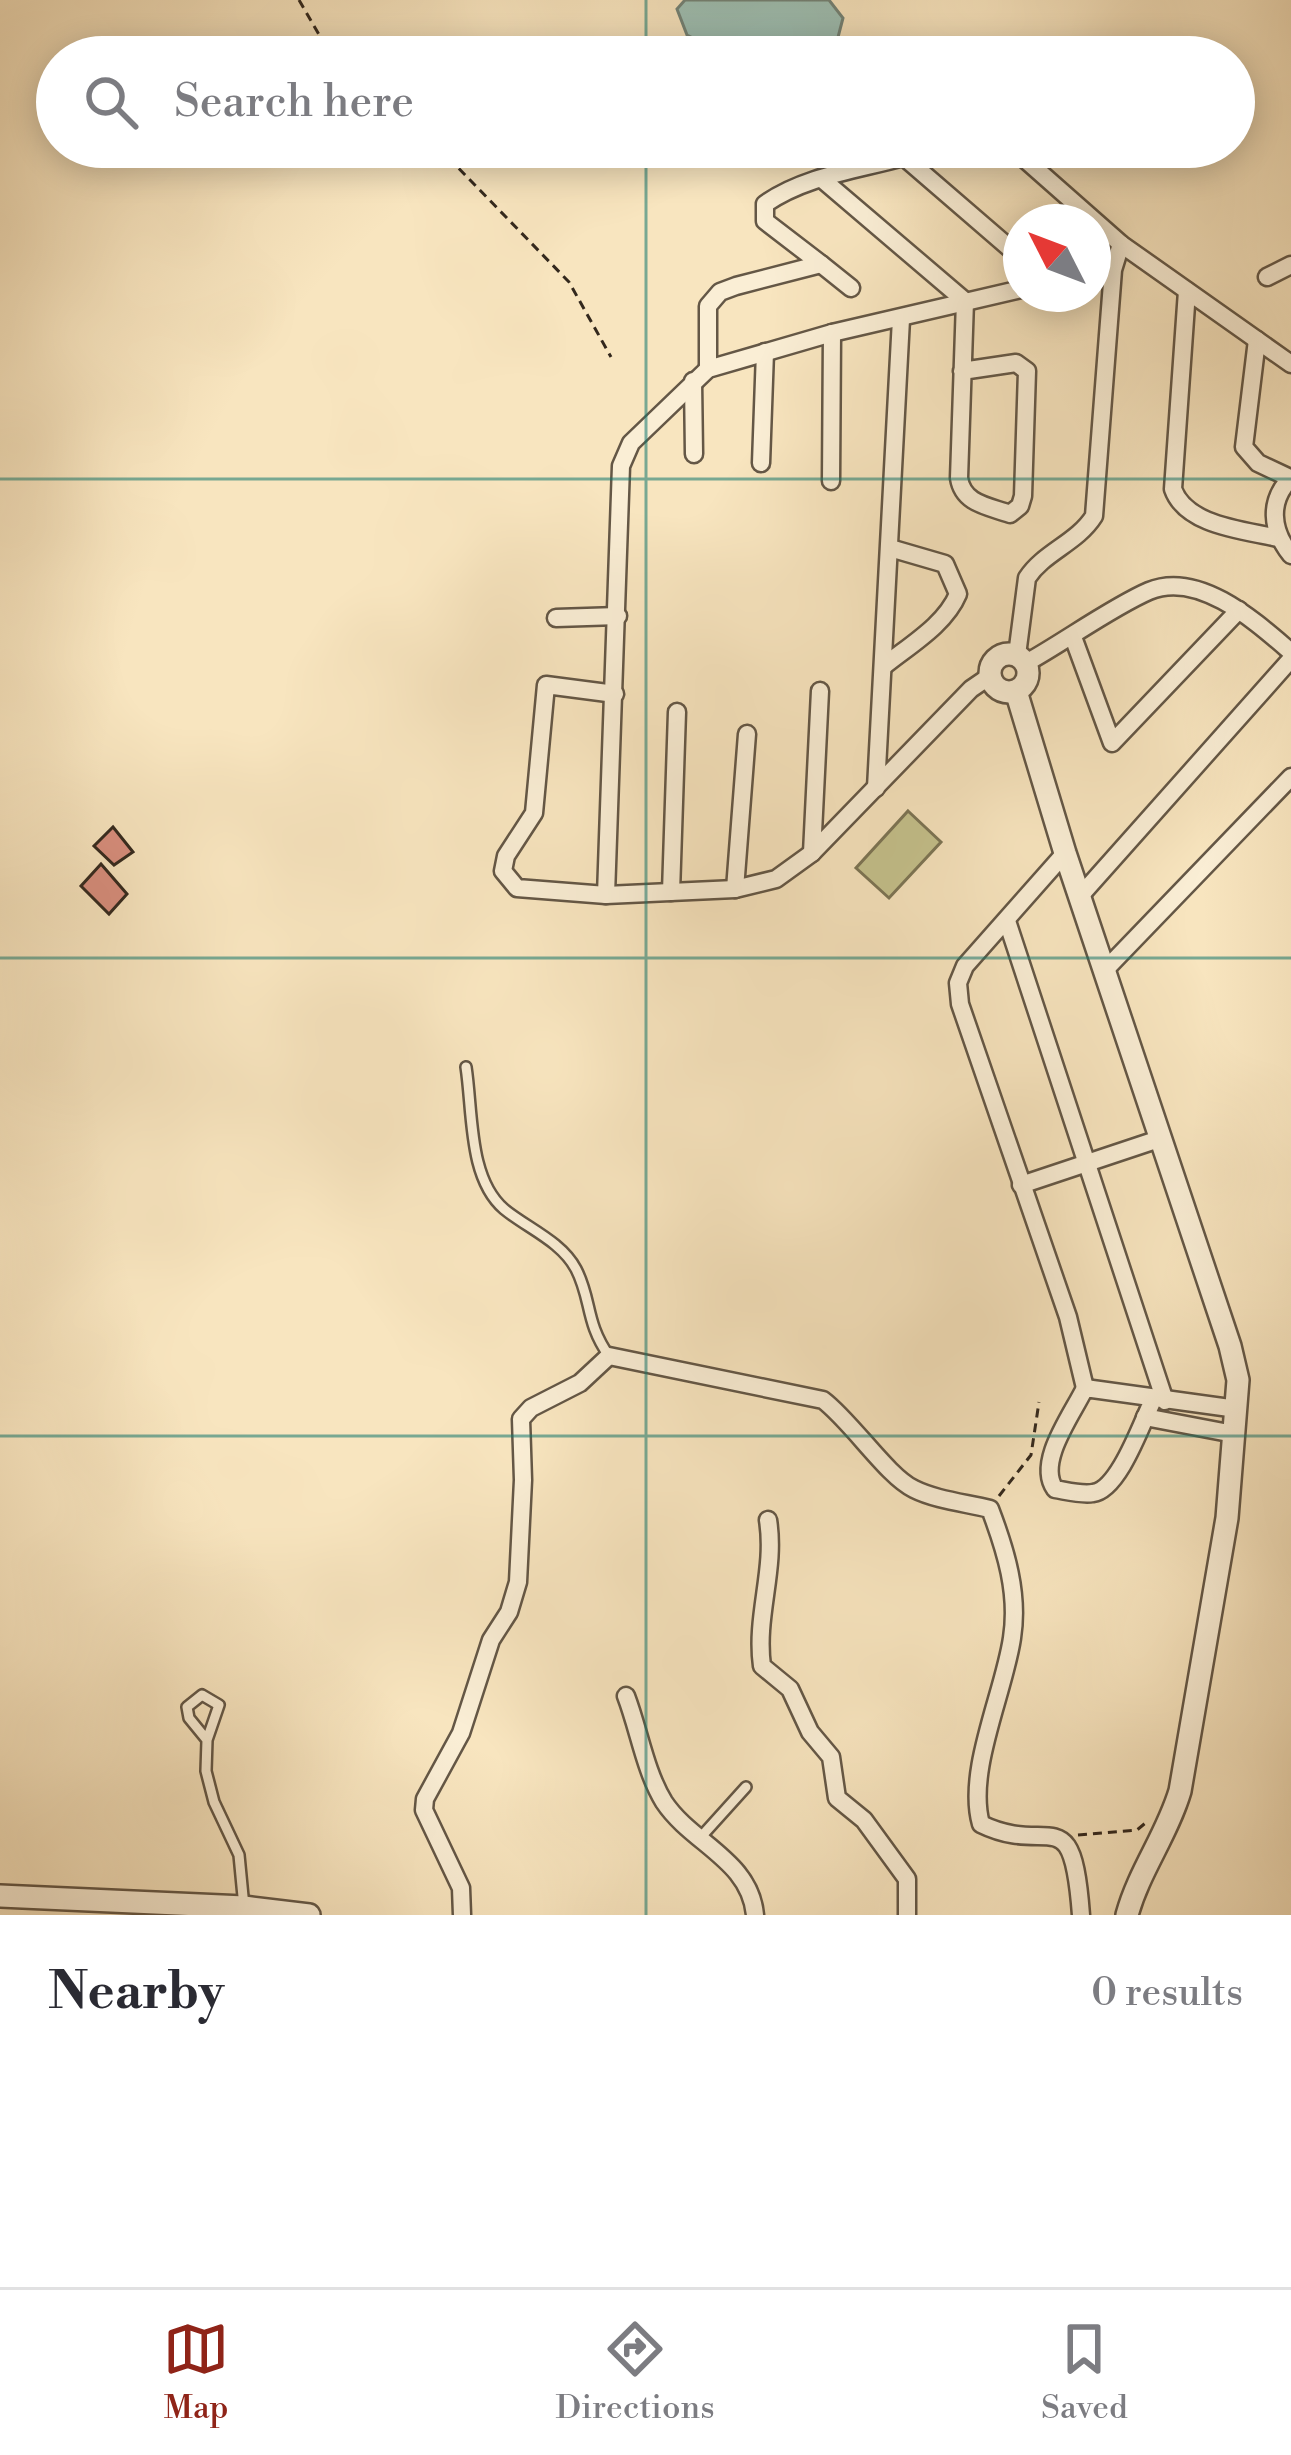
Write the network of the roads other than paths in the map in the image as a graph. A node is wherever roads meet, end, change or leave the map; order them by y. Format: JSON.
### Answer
{"nodes":[{"id":1,"x":866,"y":168,"type":"edge"},
{"id":2,"x":917,"y":168,"type":"edge"},
{"id":3,"x":1035,"y":168,"type":"edge"},
{"id":4,"x":824,"y":180,"type":"junction"},
{"id":5,"x":1003,"y":242,"type":"edge"},
{"id":6,"x":1121,"y":244,"type":"junction"},
{"id":7,"x":821,"y":264,"type":"junction"},
{"id":8,"x":1291,"y":265,"type":"edge"},
{"id":9,"x":1113,"y":271,"type":"joint"},
{"id":10,"x":1267,"y":277,"type":"dead end"},
{"id":11,"x":851,"y":288,"type":"dead end"},
{"id":12,"x":1187,"y":291,"type":"junction"},
{"id":13,"x":1003,"y":293,"type":"edge"},
{"id":14,"x":964,"y":301,"type":"junction"},
{"id":15,"x":901,"y":319,"type":"junction"},
{"id":16,"x":832,"y":333,"type":"junction"},
{"id":17,"x":1257,"y":340,"type":"junction"},
{"id":18,"x":765,"y":352,"type":"junction"},
{"id":19,"x":1291,"y":364,"type":"edge"},
{"id":20,"x":708,"y":369,"type":"junction"},
{"id":21,"x":962,"y":371,"type":"junction"},
{"id":22,"x":693,"y":381,"type":"junction"},
{"id":23,"x":694,"y":454,"type":"dead end"},
{"id":24,"x":761,"y":463,"type":"dead end"},
{"id":25,"x":1290,"y":478,"type":"edge"},
{"id":26,"x":831,"y":482,"type":"dead end"},
{"id":27,"x":1278,"y":538,"type":"junction"},
{"id":28,"x":890,"y":548,"type":"junction"},
{"id":29,"x":1291,"y":555,"type":"edge"},
{"id":30,"x":1239,"y":610,"type":"junction"},
{"id":31,"x":618,"y":616,"type":"junction"},
{"id":32,"x":556,"y":618,"type":"dead end"},
{"id":33,"x":1073,"y":637,"type":"junction"},
{"id":34,"x":1291,"y":655,"type":"edge"},
{"id":35,"x":1022,"y":659,"type":"junction"},
{"id":36,"x":884,"y":666,"type":"junction"},
{"id":37,"x":990,"y":676,"type":"junction"},
{"id":38,"x":820,"y":691,"type":"dead end"},
{"id":39,"x":1016,"y":691,"type":"junction"},
{"id":40,"x":614,"y":694,"type":"junction"},
{"id":41,"x":677,"y":712,"type":"dead end"},
{"id":42,"x":747,"y":734,"type":"dead end"},
{"id":43,"x":1291,"y":777,"type":"edge"},
{"id":44,"x":876,"y":788,"type":"junction"},
{"id":45,"x":812,"y":853,"type":"junction"},
{"id":46,"x":1065,"y":853,"type":"junction"},
{"id":47,"x":735,"y":889,"type":"junction"},
{"id":48,"x":671,"y":892,"type":"junction"},
{"id":49,"x":606,"y":895,"type":"junction"},
{"id":50,"x":1081,"y":896,"type":"junction"},
{"id":51,"x":1007,"y":921,"type":"junction"},
{"id":52,"x":1106,"y":969,"type":"junction"},
{"id":53,"x":466,"y":1067,"type":"dead end"},
{"id":54,"x":1159,"y":1139,"type":"junction"},
{"id":55,"x":1090,"y":1165,"type":"junction"},
{"id":56,"x":1021,"y":1185,"type":"junction"},
{"id":57,"x":609,"y":1356,"type":"junction"},
{"id":58,"x":1085,"y":1388,"type":"junction"},
{"id":59,"x":1154,"y":1406,"type":"junction"},
{"id":60,"x":1237,"y":1409,"type":"junction"},
{"id":61,"x":1234,"y":1434,"type":"junction"},
{"id":62,"x":768,"y":1520,"type":"dead end"},
{"id":63,"x":626,"y":1696,"type":"dead end"},
{"id":64,"x":207,"y":1740,"type":"junction"},
{"id":65,"x":746,"y":1786,"type":"dead end"},
{"id":66,"x":700,"y":1838,"type":"junction"},
{"id":67,"x":0,"y":1896,"type":"edge"},
{"id":68,"x":42,"y":1907,"type":"edge"},
{"id":69,"x":244,"y":1907,"type":"junction"},
{"id":70,"x":309,"y":1915,"type":"edge"},
{"id":71,"x":462,"y":1915,"type":"edge"},
{"id":72,"x":754,"y":1915,"type":"edge"},
{"id":73,"x":907,"y":1915,"type":"edge"},
{"id":74,"x":1081,"y":1915,"type":"edge"},
{"id":75,"x":1127,"y":1915,"type":"edge"}],
"edges":[{"from":1,"to":4,"type":"street"},
{"from":2,"to":5,"type":"street"},
{"from":3,"to":6,"type":"street"},
{"from":4,"to":7,"type":"street"},
{"from":4,"to":14,"type":"street"},
{"from":6,"to":9,"type":"street"},
{"from":6,"to":12,"type":"street"},
{"from":7,"to":11,"type":"street"},
{"from":7,"to":20,"type":"street"},
{"from":8,"to":10,"type":"street"},
{"from":9,"to":35,"type":"street"},
{"from":12,"to":17,"type":"street"},
{"from":12,"to":27,"type":"street"},
{"from":13,"to":14,"type":"street"},
{"from":14,"to":15,"type":"street"},
{"from":14,"to":21,"type":"street"},
{"from":15,"to":16,"type":"street"},
{"from":15,"to":28,"type":"street"},
{"from":16,"to":18,"type":"street"},
{"from":16,"to":26,"type":"street"},
{"from":17,"to":19,"type":"street"},
{"from":17,"to":25,"type":"street"},
{"from":18,"to":20,"type":"street"},
{"from":18,"to":24,"type":"street"},
{"from":20,"to":22,"type":"street"},
{"from":21,"to":21,"type":"street"},
{"from":22,"to":23,"type":"street"},
{"from":22,"to":31,"type":"street"},
{"from":25,"to":27,"type":"street"},
{"from":27,"to":29,"type":"street"},
{"from":28,"to":36,"type":"street"},
{"from":28,"to":36,"type":"street"},
{"from":30,"to":33,"type":"street"},
{"from":30,"to":33,"type":"street"},
{"from":30,"to":34,"type":"street"},
{"from":31,"to":32,"type":"street"},
{"from":31,"to":40,"type":"street"},
{"from":33,"to":35,"type":"street"},
{"from":34,"to":50,"type":"street"},
{"from":35,"to":37,"type":"street"},
{"from":35,"to":39,"type":"street"},
{"from":36,"to":44,"type":"street"},
{"from":37,"to":39,"type":"street"},
{"from":37,"to":44,"type":"street"},
{"from":38,"to":45,"type":"street"},
{"from":39,"to":46,"type":"street"},
{"from":40,"to":49,"type":"street"},
{"from":40,"to":49,"type":"street"},
{"from":41,"to":48,"type":"street"},
{"from":42,"to":47,"type":"street"},
{"from":43,"to":52,"type":"street"},
{"from":44,"to":45,"type":"street"},
{"from":45,"to":47,"type":"street"},
{"from":46,"to":50,"type":"street"},
{"from":46,"to":51,"type":"street"},
{"from":47,"to":48,"type":"street"},
{"from":48,"to":49,"type":"street"},
{"from":50,"to":52,"type":"street"},
{"from":51,"to":55,"type":"street"},
{"from":51,"to":56,"type":"street"},
{"from":52,"to":54,"type":"street"},
{"from":53,"to":57,"type":"lane"},
{"from":54,"to":55,"type":"street"},
{"from":54,"to":60,"type":"street"},
{"from":55,"to":56,"type":"street"},
{"from":55,"to":59,"type":"street"},
{"from":56,"to":58,"type":"street"},
{"from":57,"to":71,"type":"street"},
{"from":57,"to":74,"type":"street"},
{"from":58,"to":59,"type":"street"},
{"from":58,"to":59,"type":"street"},
{"from":59,"to":60,"type":"street"},
{"from":59,"to":61,"type":"street"},
{"from":60,"to":61,"type":"street"},
{"from":61,"to":75,"type":"street"},
{"from":62,"to":73,"type":"street"},
{"from":63,"to":66,"type":"street"},
{"from":64,"to":64,"type":"lane"},
{"from":64,"to":69,"type":"lane"},
{"from":65,"to":66,"type":"lane"},
{"from":66,"to":72,"type":"street"},
{"from":67,"to":68,"type":"street"},
{"from":68,"to":69,"type":"street"},
{"from":69,"to":70,"type":"street"}]}
